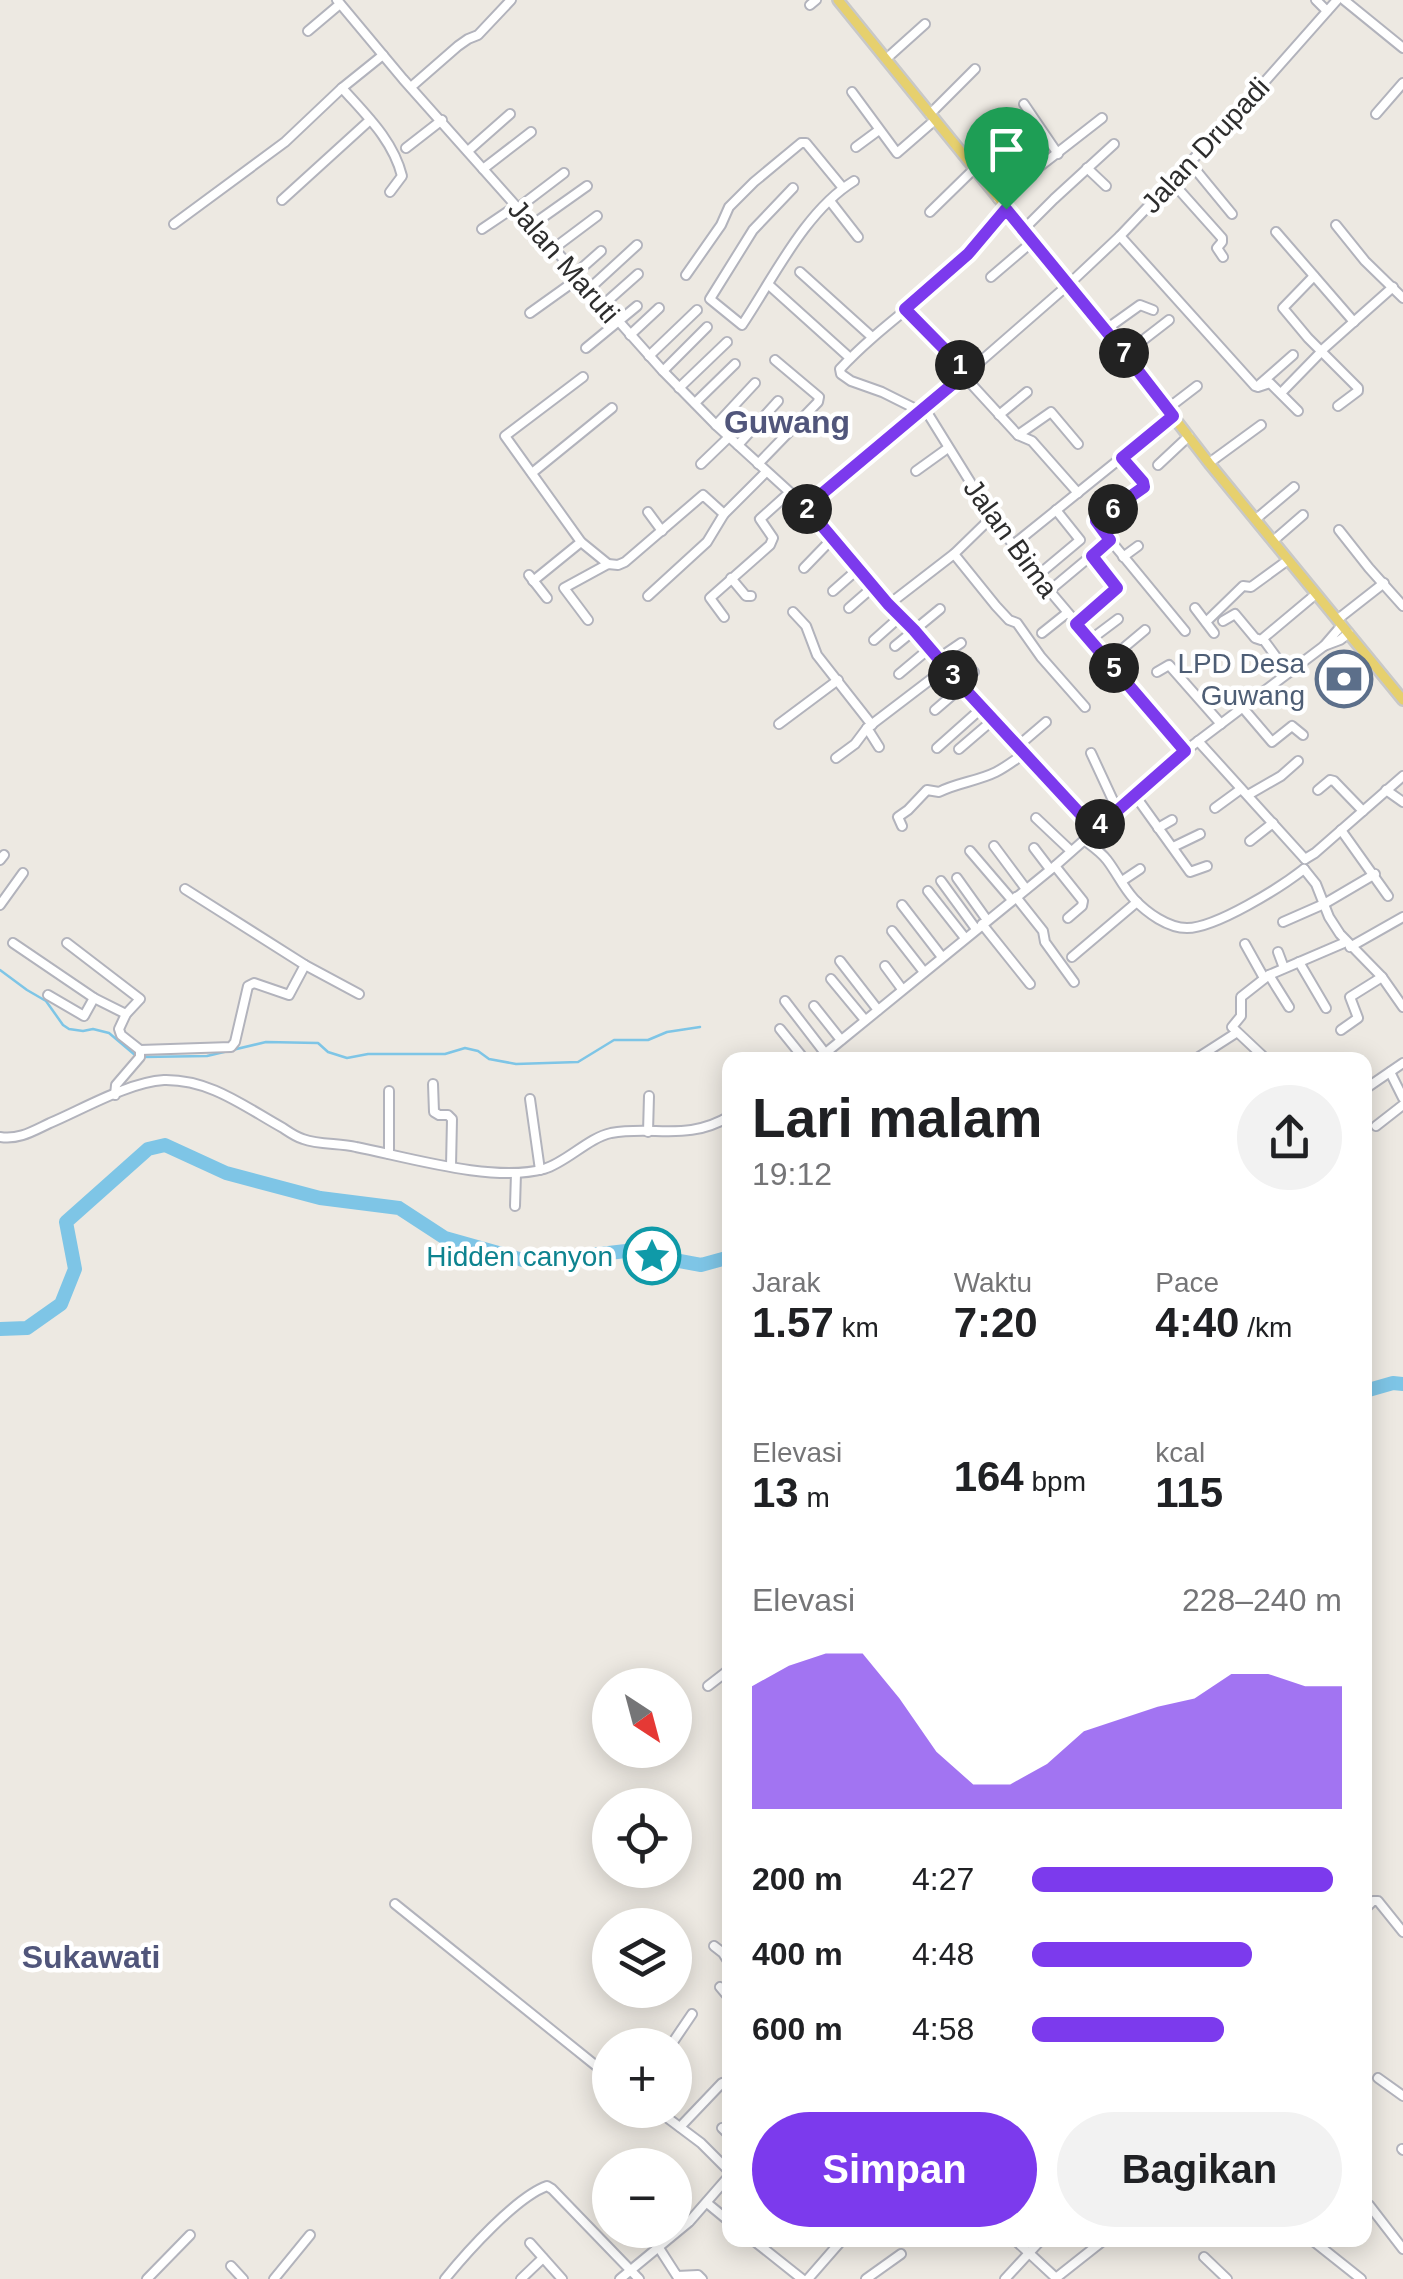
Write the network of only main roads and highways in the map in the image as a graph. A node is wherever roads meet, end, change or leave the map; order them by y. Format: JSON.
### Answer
{"nodes":[{"id":1,"x":838,"y":0,"type":"edge"},
{"id":2,"x":1403,"y":700,"type":"edge"}],
"edges":[{"from":1,"to":2,"type":"main road"}]}
